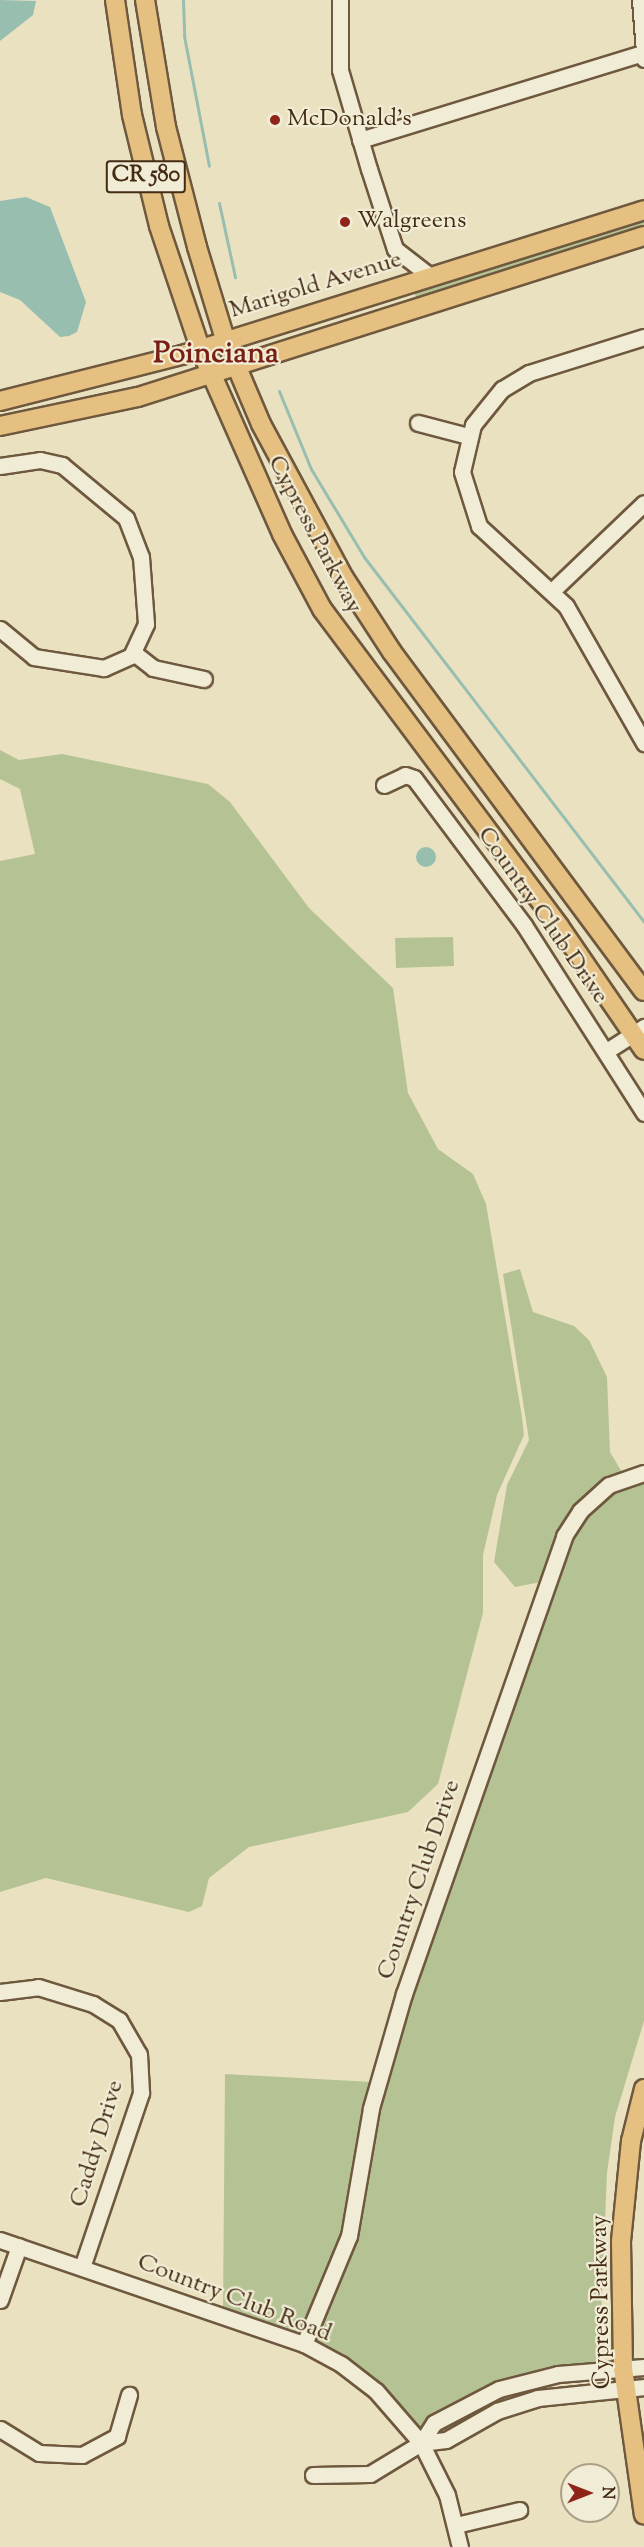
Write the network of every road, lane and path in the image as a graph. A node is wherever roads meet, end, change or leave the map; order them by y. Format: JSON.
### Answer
{"nodes":[{"id":1,"x":115,"y":0,"type":"edge"},
{"id":2,"x":145,"y":0,"type":"edge"},
{"id":3,"x":340,"y":0,"type":"edge"},
{"id":4,"x":640,"y":0,"type":"edge"},
{"id":5,"x":643,"y":55,"type":"edge"},
{"id":6,"x":360,"y":140,"type":"junction"},
{"id":7,"x":644,"y":210,"type":"edge"},
{"id":8,"x":644,"y":236,"type":"edge"},
{"id":9,"x":430,"y":276,"type":"junction"},
{"id":10,"x":644,"y":337,"type":"edge"},
{"id":11,"x":225,"y":339,"type":"junction"},
{"id":12,"x":201,"y":348,"type":"junction"},
{"id":13,"x":234,"y":364,"type":"junction"},
{"id":14,"x":211,"y":374,"type":"junction"},
{"id":15,"x":0,"y":402,"type":"edge"},
{"id":16,"x":418,"y":423,"type":"dead end"},
{"id":17,"x":0,"y":426,"type":"edge"},
{"id":18,"x":468,"y":436,"type":"junction"},
{"id":19,"x":0,"y":466,"type":"edge"},
{"id":20,"x":644,"y":503,"type":"edge"},
{"id":21,"x":552,"y":591,"type":"junction"},
{"id":22,"x":0,"y":629,"type":"edge"},
{"id":23,"x":134,"y":653,"type":"junction"},
{"id":24,"x":204,"y":679,"type":"dead end"},
{"id":25,"x":644,"y":742,"type":"edge"},
{"id":26,"x":384,"y":785,"type":"dead end"},
{"id":27,"x":644,"y":991,"type":"edge"},
{"id":28,"x":641,"y":1037,"type":"edge"},
{"id":29,"x":608,"y":1050,"type":"junction"},
{"id":30,"x":644,"y":1113,"type":"edge"},
{"id":31,"x":644,"y":1473,"type":"edge"},
{"id":32,"x":0,"y":1992,"type":"edge"},
{"id":33,"x":644,"y":2089,"type":"edge"},
{"id":34,"x":0,"y":2240,"type":"edge"},
{"id":35,"x":19,"y":2246,"type":"junction"},
{"id":36,"x":82,"y":2267,"type":"junction"},
{"id":37,"x":0,"y":2300,"type":"edge"},
{"id":38,"x":304,"y":2344,"type":"junction"},
{"id":39,"x":644,"y":2367,"type":"edge"},
{"id":40,"x":623,"y":2368,"type":"junction"},
{"id":41,"x":635,"y":2388,"type":"edge"},
{"id":42,"x":129,"y":2395,"type":"dead end"},
{"id":43,"x":0,"y":2429,"type":"edge"},
{"id":44,"x":421,"y":2443,"type":"junction"},
{"id":45,"x":313,"y":2475,"type":"dead end"},
{"id":46,"x":519,"y":2510,"type":"dead end"},
{"id":47,"x":644,"y":2515,"type":"edge"},
{"id":48,"x":456,"y":2525,"type":"junction"},
{"id":49,"x":460,"y":2547,"type":"edge"}],
"edges":[{"from":1,"to":12,"type":"main road","name":"Cypress Parkway","number":"CR 580"},
{"from":2,"to":11,"type":"main road","name":"Cypress Parkway","number":"CR 580"},
{"from":3,"to":6,"type":"street"},
{"from":4,"to":5,"type":"street"},
{"from":5,"to":6,"type":"street"},
{"from":6,"to":9,"type":"street"},
{"from":7,"to":9,"type":"main road","name":"Marigold Avenue"},
{"from":8,"to":13,"type":"main road","name":"Marigold Avenue"},
{"from":9,"to":11,"type":"main road","name":"Marigold Avenue"},
{"from":10,"to":18,"type":"street"},
{"from":11,"to":12,"type":"main road","name":"Marigold Avenue"},
{"from":11,"to":13,"type":"main road","name":"Cypress Parkway"},
{"from":12,"to":14,"type":"main road","name":"Cypress Parkway"},
{"from":12,"to":15,"type":"main road","name":"Marigold Avenue"},
{"from":13,"to":14,"type":"main road","name":"Marigold Avenue"},
{"from":13,"to":27,"type":"main road","name":"Cypress Parkway"},
{"from":14,"to":17,"type":"main road","name":"Marigold Avenue"},
{"from":14,"to":28,"type":"main road","name":"Cypress Parkway"},
{"from":16,"to":18,"type":"street"},
{"from":18,"to":21,"type":"street"},
{"from":19,"to":23,"type":"street"},
{"from":20,"to":21,"type":"street"},
{"from":21,"to":25,"type":"street"},
{"from":22,"to":23,"type":"street"},
{"from":23,"to":24,"type":"street"},
{"from":26,"to":29,"type":"street","name":"Country Club Drive"},
{"from":28,"to":29,"type":"street"},
{"from":29,"to":30,"type":"street","name":"Country Club Drive"},
{"from":31,"to":38,"type":"street","name":"Country Club Drive"},
{"from":32,"to":36,"type":"street","name":"Caddy Drive"},
{"from":33,"to":40,"type":"main road","name":"Cypress Parkway"},
{"from":34,"to":35,"type":"street","name":"Country Club Road"},
{"from":35,"to":36,"type":"street","name":"Country Club Road"},
{"from":35,"to":37,"type":"street"},
{"from":36,"to":38,"type":"street","name":"Country Club Road"},
{"from":38,"to":44,"type":"street","name":"Country Club Road"},
{"from":39,"to":40,"type":"street"},
{"from":40,"to":41,"type":"main road","name":"Cypress Parkway"},
{"from":40,"to":44,"type":"street"},
{"from":41,"to":44,"type":"street"},
{"from":41,"to":47,"type":"main road","name":"Cypress Parkway"},
{"from":42,"to":43,"type":"street"},
{"from":44,"to":45,"type":"street"},
{"from":44,"to":48,"type":"street","name":"Country Club Road"},
{"from":46,"to":48,"type":"street"},
{"from":48,"to":49,"type":"street","name":"Country Club Road"}]}
